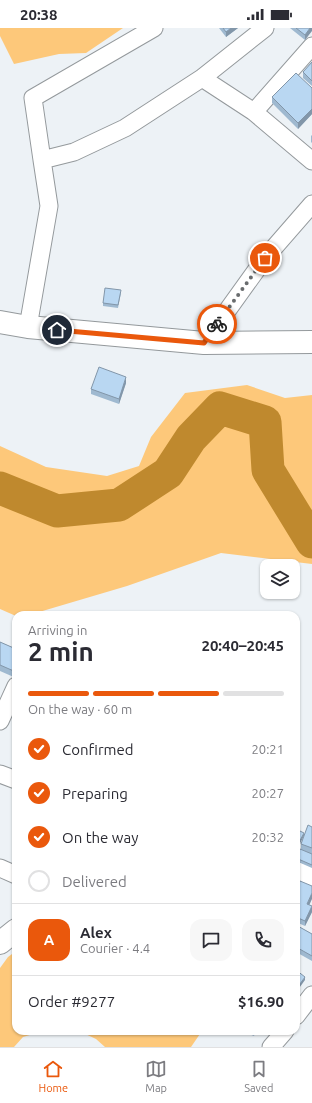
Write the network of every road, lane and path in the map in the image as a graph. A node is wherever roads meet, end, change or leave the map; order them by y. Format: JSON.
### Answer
{"nodes":[{"id":1,"x":154,"y":28,"type":"edge"},
{"id":2,"x":265,"y":28,"type":"edge"},
{"id":3,"x":312,"y":46,"type":"edge"},
{"id":4,"x":202,"y":78,"type":"junction"},
{"id":5,"x":254,"y":112,"type":"junction"},
{"id":6,"x":42,"y":160,"type":"junction"},
{"id":7,"x":312,"y":161,"type":"edge"},
{"id":8,"x":312,"y":204,"type":"edge"},
{"id":9,"x":0,"y":322,"type":"edge"},
{"id":10,"x":28,"y":328,"type":"junction"},
{"id":11,"x":312,"y":342,"type":"edge"},
{"id":12,"x":204,"y":343,"type":"junction"},
{"id":13,"x":12,"y":695,"type":"edge"},
{"id":14,"x":0,"y":721,"type":"edge"},
{"id":15,"x":0,"y":774,"type":"edge"},
{"id":16,"x":12,"y":778,"type":"edge"},
{"id":17,"x":0,"y":868,"type":"edge"},
{"id":18,"x":12,"y":873,"type":"edge"},
{"id":19,"x":300,"y":874,"type":"edge"},
{"id":20,"x":312,"y":877,"type":"edge"},
{"id":21,"x":12,"y":933,"type":"edge"},
{"id":22,"x":0,"y":943,"type":"edge"},
{"id":23,"x":312,"y":995,"type":"edge"},
{"id":24,"x":300,"y":1011,"type":"edge"},
{"id":25,"x":282,"y":1035,"type":"edge"},
{"id":26,"x":271,"y":1047,"type":"edge"}],
"edges":[{"from":1,"to":6,"type":"street"},
{"from":2,"to":4,"type":"street"},
{"from":3,"to":5,"type":"street"},
{"from":4,"to":5,"type":"street"},
{"from":4,"to":6,"type":"street"},
{"from":5,"to":7,"type":"street"},
{"from":6,"to":10,"type":"street"},
{"from":8,"to":12,"type":"street"},
{"from":9,"to":10,"type":"main road"},
{"from":10,"to":12,"type":"main road"},
{"from":11,"to":12,"type":"main road"},
{"from":13,"to":14,"type":"street"},
{"from":15,"to":16,"type":"street"},
{"from":17,"to":18,"type":"street"},
{"from":19,"to":20,"type":"main road"},
{"from":21,"to":22,"type":"main road"},
{"from":23,"to":24,"type":"street"},
{"from":25,"to":26,"type":"street"}]}
